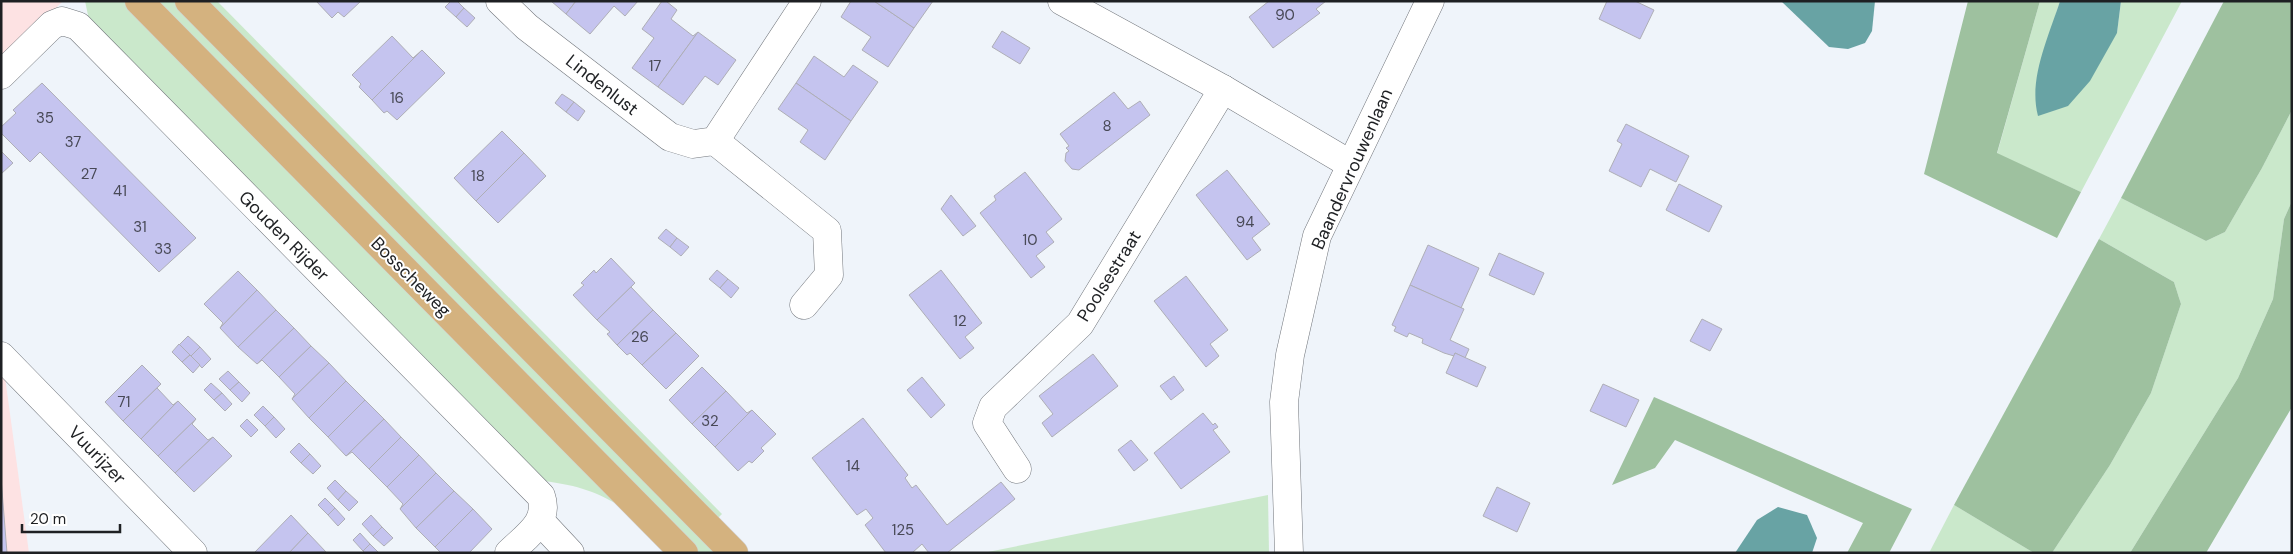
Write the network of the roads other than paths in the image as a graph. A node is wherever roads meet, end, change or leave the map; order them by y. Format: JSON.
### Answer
{"nodes":[{"id":1,"x":139,"y":1,"type":"edge"},
{"id":2,"x":189,"y":1,"type":"edge"},
{"id":3,"x":500,"y":1,"type":"edge"},
{"id":4,"x":807,"y":1,"type":"edge"},
{"id":5,"x":1062,"y":1,"type":"edge"},
{"id":6,"x":1430,"y":1,"type":"edge"},
{"id":7,"x":1,"y":75,"type":"edge"},
{"id":8,"x":1223,"y":89,"type":"junction"},
{"id":9,"x":715,"y":141,"type":"junction"},
{"id":10,"x":1350,"y":164,"type":"junction"},
{"id":11,"x":804,"y":305,"type":"dead end"},
{"id":12,"x":1,"y":356,"type":"edge"},
{"id":13,"x":1017,"y":469,"type":"dead end"},
{"id":14,"x":541,"y":522,"type":"junction"},
{"id":15,"x":193,"y":553,"type":"edge"},
{"id":16,"x":510,"y":553,"type":"edge"},
{"id":17,"x":570,"y":553,"type":"edge"},
{"id":18,"x":684,"y":553,"type":"edge"},
{"id":19,"x":734,"y":553,"type":"edge"},
{"id":20,"x":1289,"y":553,"type":"edge"}],
"edges":[{"from":1,"to":18,"type":"main road","name":"Bosscheweg"},
{"from":2,"to":19,"type":"main road","name":"Bosscheweg"},
{"from":3,"to":9,"type":"street","name":"Lindenlust"},
{"from":4,"to":9,"type":"street"},
{"from":5,"to":8,"type":"street"},
{"from":6,"to":10,"type":"street","name":"Baandervrouwenlaan"},
{"from":7,"to":14,"type":"street","name":"Gouden Rijder"},
{"from":8,"to":10,"type":"street"},
{"from":8,"to":13,"type":"street","name":"Poolsestraat"},
{"from":9,"to":11,"type":"street"},
{"from":10,"to":20,"type":"street","name":"Baandervrouwenlaan"},
{"from":12,"to":15,"type":"street","name":"Vuurijzer"},
{"from":14,"to":16,"type":"street"},
{"from":14,"to":17,"type":"street"}]}
